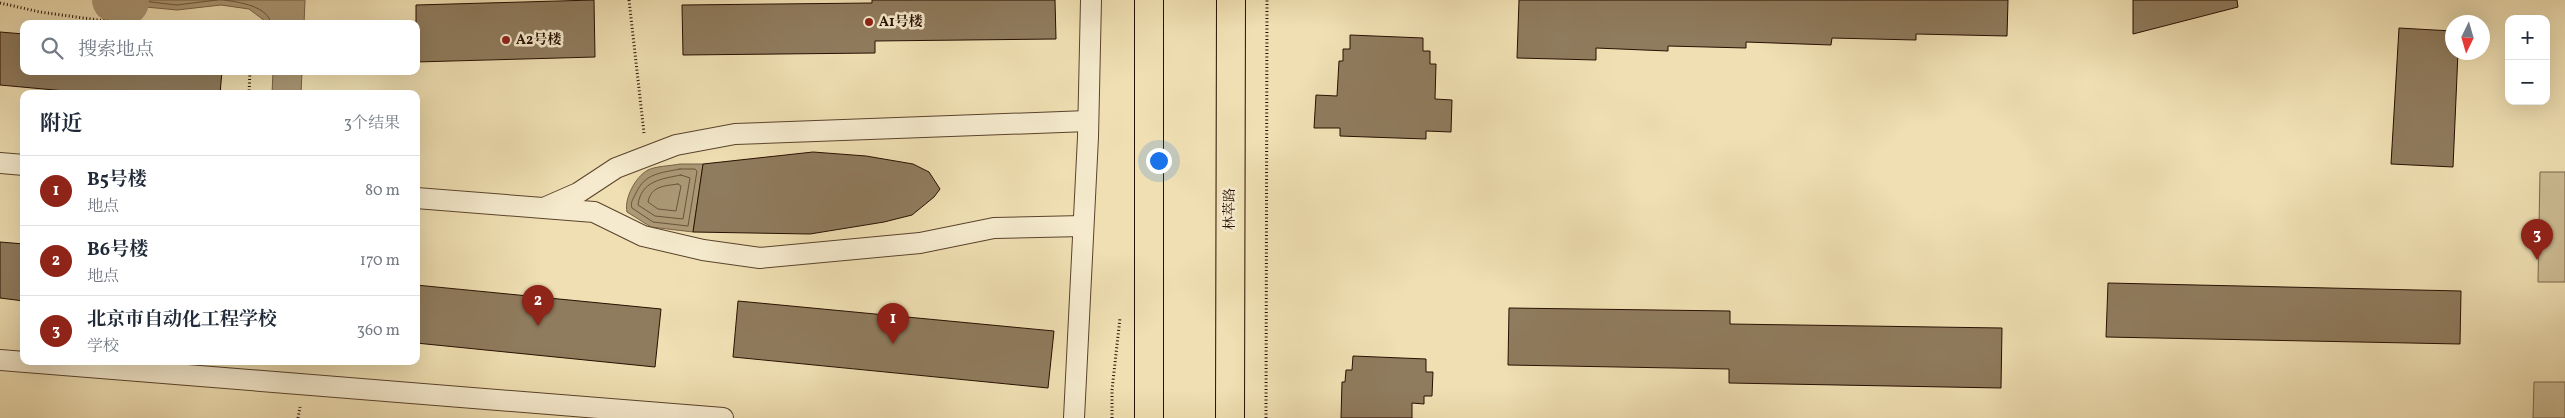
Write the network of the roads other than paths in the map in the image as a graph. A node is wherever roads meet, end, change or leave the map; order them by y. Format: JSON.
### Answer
{"nodes":[{"id":1,"x":1091,"y":0,"type":"edge"},
{"id":2,"x":1149,"y":0,"type":"edge"},
{"id":3,"x":1231,"y":0,"type":"edge"},
{"id":4,"x":1088,"y":121,"type":"junction"},
{"id":5,"x":0,"y":163,"type":"edge"},
{"id":6,"x":20,"y":165,"type":"edge"},
{"id":7,"x":420,"y":198,"type":"edge"},
{"id":8,"x":545,"y":208,"type":"junction"},
{"id":9,"x":1084,"y":226,"type":"junction"},
{"id":10,"x":0,"y":360,"type":"edge"},
{"id":11,"x":20,"y":362,"type":"edge"},
{"id":12,"x":62,"y":365,"type":"edge"},
{"id":13,"x":723,"y":418,"type":"edge"},
{"id":14,"x":1074,"y":418,"type":"edge"},
{"id":15,"x":1149,"y":418,"type":"edge"},
{"id":16,"x":1230,"y":418,"type":"edge"}],
"edges":[{"from":1,"to":4,"type":"street"},
{"from":2,"to":15,"type":"main road"},
{"from":3,"to":16,"type":"main road","name":"林萃路"},
{"from":4,"to":8,"type":"street"},
{"from":4,"to":9,"type":"street"},
{"from":5,"to":6,"type":"street"},
{"from":7,"to":8,"type":"street"},
{"from":8,"to":9,"type":"street"},
{"from":9,"to":14,"type":"street"},
{"from":10,"to":11,"type":"street"},
{"from":12,"to":13,"type":"street"}]}
